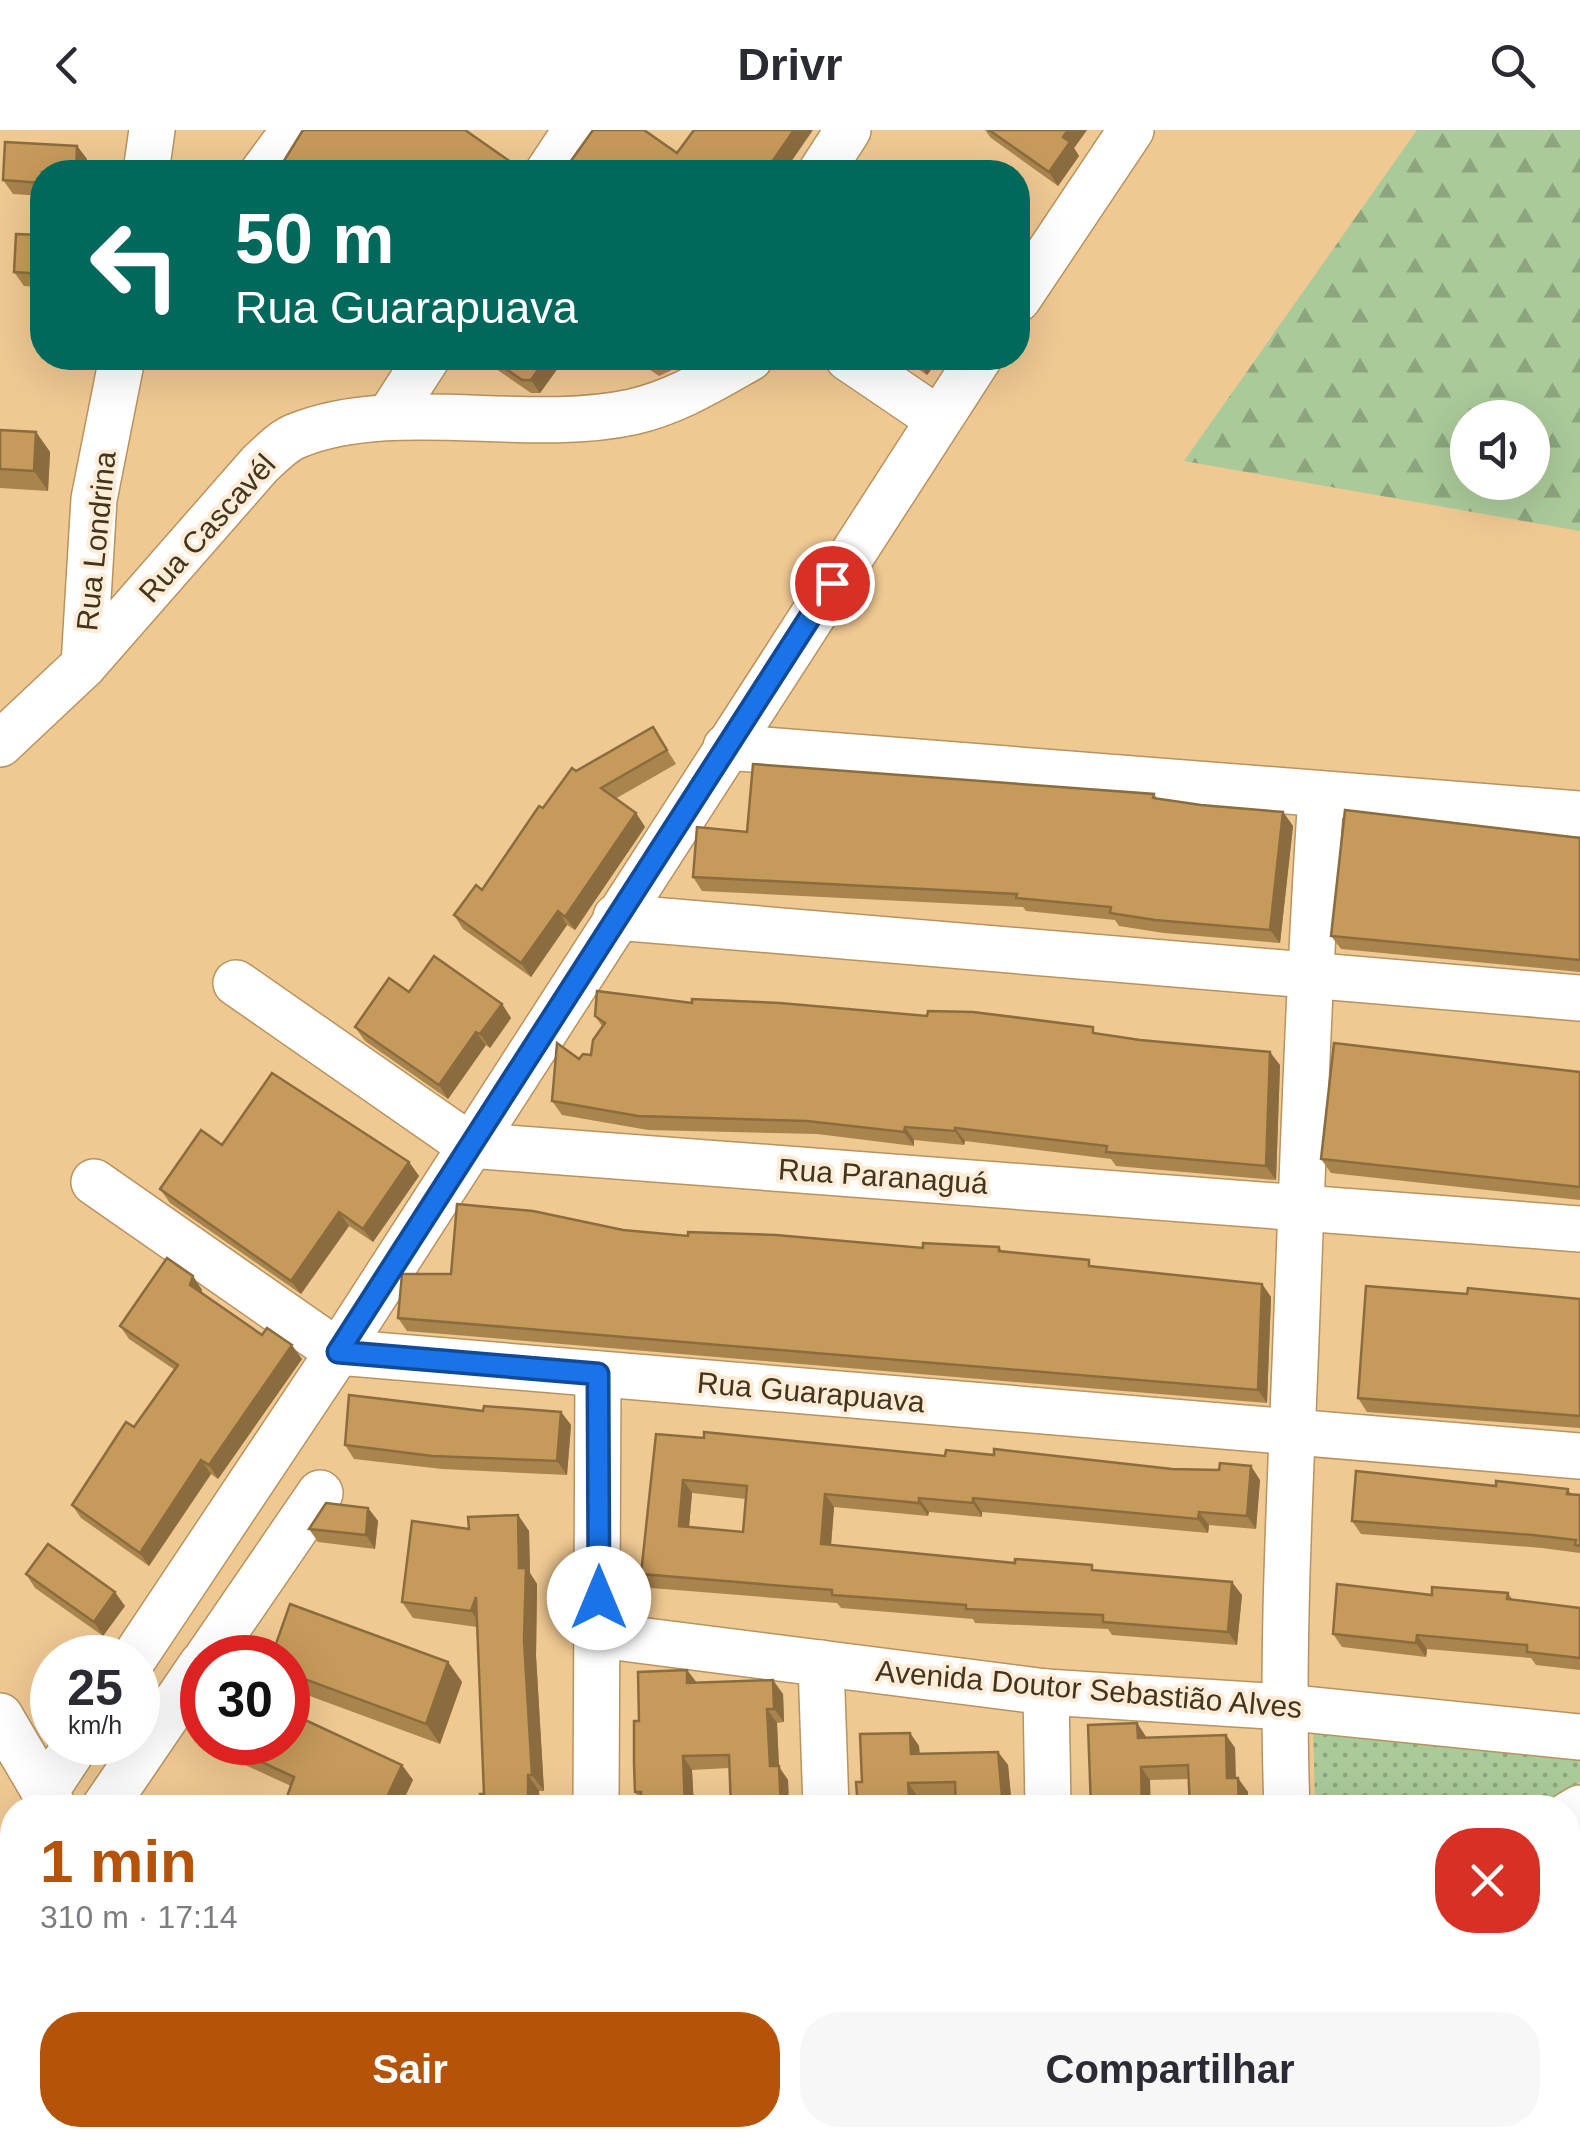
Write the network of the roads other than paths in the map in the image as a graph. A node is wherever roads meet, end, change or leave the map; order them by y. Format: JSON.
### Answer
{"nodes":[{"id":1,"x":152,"y":130,"type":"edge"},
{"id":2,"x":294,"y":130,"type":"edge"},
{"id":3,"x":576,"y":130,"type":"edge"},
{"id":4,"x":848,"y":130,"type":"edge"},
{"id":5,"x":1131,"y":130,"type":"edge"},
{"id":6,"x":148,"y":160,"type":"edge"},
{"id":7,"x":272,"y":160,"type":"edge"},
{"id":8,"x":556,"y":160,"type":"edge"},
{"id":9,"x":829,"y":160,"type":"edge"},
{"id":10,"x":1030,"y":281,"type":"edge"},
{"id":11,"x":121,"y":370,"type":"edge"},
{"id":12,"x":419,"y":370,"type":"edge"},
{"id":13,"x":694,"y":370,"type":"edge"},
{"id":14,"x":729,"y":370,"type":"edge"},
{"id":15,"x":866,"y":370,"type":"edge"},
{"id":16,"x":970,"y":370,"type":"edge"},
{"id":17,"x":674,"y":401,"type":"junction"},
{"id":18,"x":389,"y":416,"type":"junction"},
{"id":19,"x":938,"y":419,"type":"junction"},
{"id":20,"x":84,"y":665,"type":"junction"},
{"id":21,"x":0,"y":744,"type":"edge"},
{"id":22,"x":726,"y":747,"type":"junction"},
{"id":23,"x":1322,"y":795,"type":"junction"},
{"id":24,"x":1580,"y":814,"type":"edge"},
{"id":25,"x":616,"y":918,"type":"junction"},
{"id":26,"x":1309,"y":973,"type":"junction"},
{"id":27,"x":236,"y":983,"type":"dead end"},
{"id":28,"x":1580,"y":998,"type":"edge"},
{"id":29,"x":469,"y":1144,"type":"junction"},
{"id":30,"x":94,"y":1182,"type":"dead end"},
{"id":31,"x":1301,"y":1208,"type":"junction"},
{"id":32,"x":1580,"y":1229,"type":"edge"},
{"id":33,"x":338,"y":1352,"type":"junction"},
{"id":34,"x":598,"y":1374,"type":"junction"},
{"id":35,"x":1292,"y":1432,"type":"junction"},
{"id":36,"x":1580,"y":1456,"type":"edge"},
{"id":37,"x":320,"y":1493,"type":"dead end"},
{"id":38,"x":149,"y":1635,"type":"edge"},
{"id":39,"x":223,"y":1635,"type":"edge"},
{"id":40,"x":599,"y":1635,"type":"junction"},
{"id":41,"x":820,"y":1663,"type":"junction"},
{"id":42,"x":1046,"y":1692,"type":"junction"},
{"id":43,"x":180,"y":1696,"type":"edge"},
{"id":44,"x":1283,"y":1707,"type":"junction"},
{"id":45,"x":0,"y":1716,"type":"edge"},
{"id":46,"x":1580,"y":1737,"type":"edge"},
{"id":47,"x":67,"y":1765,"type":"edge"},
{"id":48,"x":47,"y":1795,"type":"edge"},
{"id":49,"x":52,"y":1795,"type":"edge"},
{"id":50,"x":113,"y":1795,"type":"edge"},
{"id":51,"x":596,"y":1795,"type":"edge"},
{"id":52,"x":825,"y":1795,"type":"edge"},
{"id":53,"x":1048,"y":1795,"type":"edge"},
{"id":54,"x":1286,"y":1795,"type":"edge"}],
"edges":[{"from":1,"to":6,"type":"street"},
{"from":2,"to":7,"type":"street"},
{"from":3,"to":8,"type":"street"},
{"from":4,"to":9,"type":"street"},
{"from":5,"to":10,"type":"street"},
{"from":11,"to":20,"type":"street","name":"Rua Londrina"},
{"from":12,"to":18,"type":"street"},
{"from":13,"to":17,"type":"street"},
{"from":14,"to":17,"type":"street","name":"Rua Cascavél"},
{"from":15,"to":19,"type":"street"},
{"from":16,"to":19,"type":"street"},
{"from":17,"to":18,"type":"street","name":"Rua Cascavél"},
{"from":18,"to":20,"type":"street","name":"Rua Cascavél"},
{"from":19,"to":22,"type":"street"},
{"from":20,"to":21,"type":"street","name":"Rua Cascavél"},
{"from":22,"to":23,"type":"street"},
{"from":22,"to":25,"type":"street"},
{"from":23,"to":24,"type":"street"},
{"from":23,"to":26,"type":"street"},
{"from":25,"to":26,"type":"street"},
{"from":25,"to":29,"type":"street"},
{"from":26,"to":28,"type":"street"},
{"from":26,"to":31,"type":"street"},
{"from":27,"to":29,"type":"street"},
{"from":29,"to":31,"type":"street","name":"Rua Paranaguá"},
{"from":29,"to":33,"type":"street"},
{"from":30,"to":33,"type":"street"},
{"from":31,"to":32,"type":"street","name":"Rua Paranaguá"},
{"from":31,"to":35,"type":"street"},
{"from":33,"to":34,"type":"street","name":"Rua Guarapuava"},
{"from":33,"to":38,"type":"street"},
{"from":34,"to":35,"type":"street","name":"Rua Guarapuava"},
{"from":34,"to":40,"type":"street"},
{"from":35,"to":36,"type":"street","name":"Rua Guarapuava"},
{"from":35,"to":44,"type":"street"},
{"from":37,"to":39,"type":"street"},
{"from":40,"to":41,"type":"street","name":"Avenida Doutor Sebastião Alves"},
{"from":40,"to":51,"type":"street"},
{"from":41,"to":42,"type":"street","name":"Avenida Doutor Sebastião Alves"},
{"from":41,"to":52,"type":"street"},
{"from":42,"to":44,"type":"street","name":"Avenida Doutor Sebastião Alves"},
{"from":42,"to":53,"type":"street"},
{"from":43,"to":50,"type":"street"},
{"from":44,"to":46,"type":"street","name":"Avenida Doutor Sebastião Alves"},
{"from":44,"to":54,"type":"street"},
{"from":45,"to":48,"type":"street"},
{"from":47,"to":49,"type":"street"}]}
